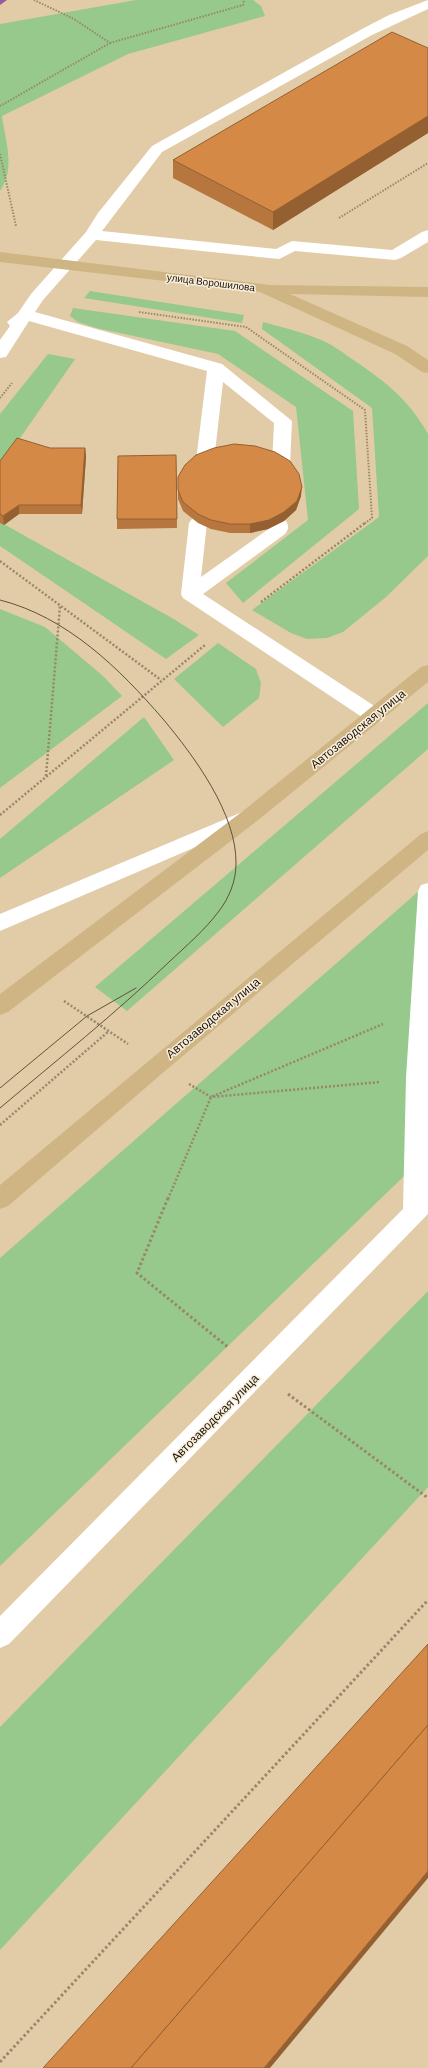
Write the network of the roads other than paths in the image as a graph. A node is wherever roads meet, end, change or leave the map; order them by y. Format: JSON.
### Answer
{"nodes":[{"id":1,"x":428,"y":4,"type":"edge"},
{"id":2,"x":92,"y":235,"type":"junction"},
{"id":3,"x":428,"y":235,"type":"edge"},
{"id":4,"x":0,"y":256,"type":"edge"},
{"id":5,"x":67,"y":264,"type":"junction"},
{"id":6,"x":263,"y":288,"type":"junction"},
{"id":7,"x":428,"y":292,"type":"edge"},
{"id":8,"x":26,"y":315,"type":"junction"},
{"id":9,"x":0,"y":331,"type":"edge"},
{"id":10,"x":0,"y":353,"type":"edge"},
{"id":11,"x":216,"y":368,"type":"junction"},
{"id":12,"x":428,"y":368,"type":"edge"},
{"id":13,"x":205,"y":461,"type":"edge"},
{"id":14,"x":281,"y":465,"type":"edge"},
{"id":15,"x":198,"y":523,"type":"edge"},
{"id":16,"x":279,"y":524,"type":"edge"},
{"id":17,"x":190,"y":594,"type":"junction"},
{"id":18,"x":428,"y":672,"type":"edge"},
{"id":19,"x":375,"y":716,"type":"junction"},
{"id":20,"x":250,"y":816,"type":"junction"},
{"id":21,"x":428,"y":839,"type":"edge"},
{"id":22,"x":428,"y":891,"type":"edge"},
{"id":23,"x":0,"y":923,"type":"edge"},
{"id":24,"x":0,"y":1006,"type":"edge"},
{"id":25,"x":0,"y":1199,"type":"edge"},
{"id":26,"x":422,"y":1206,"type":"edge"},
{"id":27,"x":0,"y":1635,"type":"edge"}],
"edges":[{"from":1,"to":2,"type":"street"},
{"from":2,"to":3,"type":"street"},
{"from":2,"to":5,"type":"street"},
{"from":4,"to":5,"type":"main road","name":"улица Ворошилова"},
{"from":5,"to":6,"type":"main road","name":"улица Ворошилова"},
{"from":5,"to":8,"type":"street"},
{"from":6,"to":7,"type":"main road"},
{"from":6,"to":12,"type":"main road","name":"улица Ворошилова"},
{"from":8,"to":9,"type":"street"},
{"from":8,"to":10,"type":"street"},
{"from":8,"to":11,"type":"street"},
{"from":11,"to":13,"type":"street"},
{"from":11,"to":14,"type":"street"},
{"from":15,"to":17,"type":"street"},
{"from":16,"to":17,"type":"street"},
{"from":17,"to":19,"type":"street"},
{"from":18,"to":19,"type":"main road","name":"Автозаводская улица"},
{"from":19,"to":20,"type":"main road","name":"Автозаводская улица"},
{"from":20,"to":23,"type":"street","name":"Автозаводская улица"},
{"from":20,"to":24,"type":"main road","name":"Автозаводская улица"},
{"from":21,"to":25,"type":"main road","name":"Автозаводская улица"},
{"from":22,"to":26,"type":"street"},
{"from":26,"to":27,"type":"street","name":"Автозаводская улица"}]}
